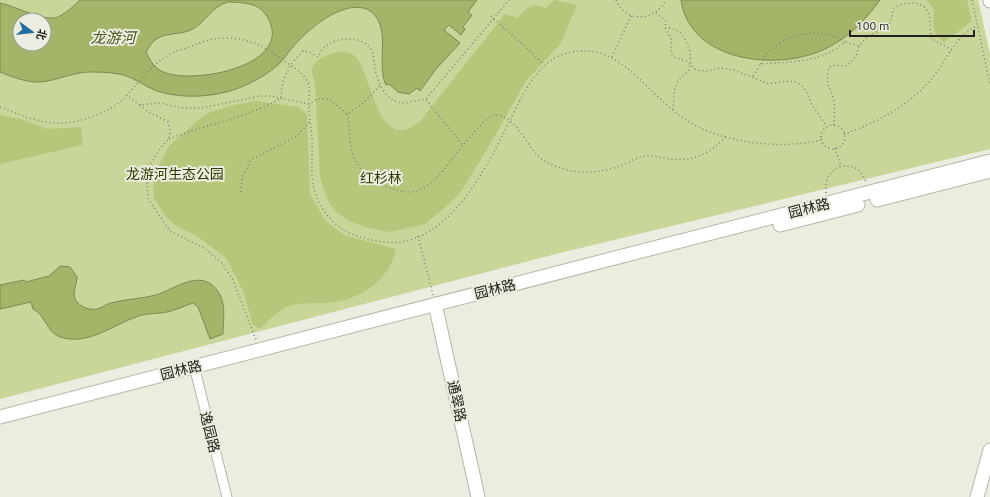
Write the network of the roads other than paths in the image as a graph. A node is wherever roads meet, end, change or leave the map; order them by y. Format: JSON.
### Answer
{"nodes":[{"id":1,"x":990,"y":161,"type":"edge"},
{"id":2,"x":990,"y":171,"type":"edge"},
{"id":3,"x":436,"y":308,"type":"junction"},
{"id":4,"x":195,"y":370,"type":"junction"},
{"id":5,"x":0,"y":417,"type":"edge"},
{"id":6,"x":0,"y":425,"type":"edge"},
{"id":7,"x":990,"y":450,"type":"edge"},
{"id":8,"x":227,"y":497,"type":"edge"},
{"id":9,"x":478,"y":497,"type":"edge"},
{"id":10,"x":977,"y":497,"type":"edge"}],
"edges":[{"from":1,"to":3,"type":"street","name":"园林路"},
{"from":2,"to":3,"type":"street","name":"园林路"},
{"from":3,"to":4,"type":"street","name":"园林路"},
{"from":3,"to":4,"type":"street","name":"园林路"},
{"from":3,"to":9,"type":"street","name":"通翠路"},
{"from":4,"to":5,"type":"street","name":"园林路"},
{"from":4,"to":6,"type":"street","name":"园林路"},
{"from":4,"to":8,"type":"street","name":"逸园路"},
{"from":7,"to":10,"type":"street"}]}
